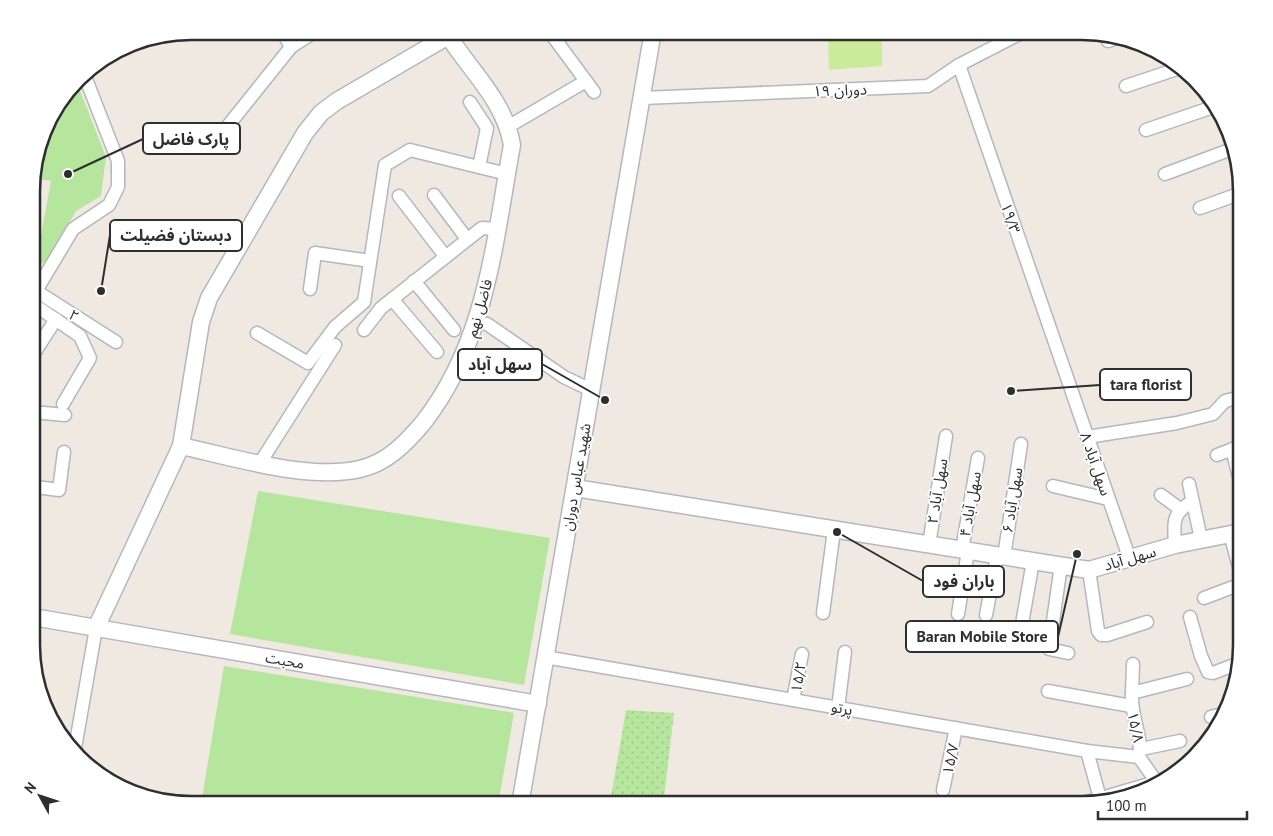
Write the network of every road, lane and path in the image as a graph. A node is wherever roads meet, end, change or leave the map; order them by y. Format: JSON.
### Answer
{"nodes":[{"id":1,"x":287,"y":40,"type":"edge"},
{"id":2,"x":302,"y":40,"type":"edge"},
{"id":3,"x":437,"y":40,"type":"edge"},
{"id":4,"x":451,"y":40,"type":"edge"},
{"id":5,"x":556,"y":40,"type":"edge"},
{"id":6,"x":652,"y":40,"type":"edge"},
{"id":7,"x":1008,"y":40,"type":"edge"},
{"id":8,"x":291,"y":47,"type":"junction"},
{"id":9,"x":959,"y":65,"type":"junction"},
{"id":10,"x":1173,"y":70,"type":"edge"},
{"id":11,"x":586,"y":80,"type":"junction"},
{"id":12,"x":87,"y":83,"type":"edge"},
{"id":13,"x":1126,"y":86,"type":"dead end"},
{"id":14,"x":594,"y":92,"type":"dead end"},
{"id":15,"x":642,"y":98,"type":"junction"},
{"id":16,"x":470,"y":102,"type":"dead end"},
{"id":17,"x":1208,"y":109,"type":"edge"},
{"id":18,"x":509,"y":126,"type":"junction"},
{"id":19,"x":1146,"y":130,"type":"dead end"},
{"id":20,"x":223,"y":132,"type":"dead end"},
{"id":21,"x":1228,"y":151,"type":"edge"},
{"id":22,"x":479,"y":167,"type":"junction"},
{"id":23,"x":507,"y":174,"type":"junction"},
{"id":24,"x":1165,"y":174,"type":"dead end"},
{"id":25,"x":434,"y":195,"type":"dead end"},
{"id":26,"x":399,"y":196,"type":"dead end"},
{"id":27,"x":1233,"y":196,"type":"edge"},
{"id":28,"x":1200,"y":208,"type":"dead end"},
{"id":29,"x":497,"y":229,"type":"junction"},
{"id":30,"x":467,"y":239,"type":"junction"},
{"id":31,"x":445,"y":256,"type":"junction"},
{"id":32,"x":370,"y":261,"type":"junction"},
{"id":33,"x":40,"y":280,"type":"edge"},
{"id":34,"x":414,"y":281,"type":"junction"},
{"id":35,"x":310,"y":289,"type":"dead end"},
{"id":36,"x":40,"y":294,"type":"edge"},
{"id":37,"x":392,"y":299,"type":"junction"},
{"id":38,"x":40,"y":309,"type":"edge"},
{"id":39,"x":56,"y":319,"type":"junction"},
{"id":40,"x":487,"y":324,"type":"dead end"},
{"id":41,"x":364,"y":330,"type":"dead end"},
{"id":42,"x":454,"y":330,"type":"dead end"},
{"id":43,"x":257,"y":333,"type":"dead end"},
{"id":44,"x":116,"y":342,"type":"dead end"},
{"id":45,"x":40,"y":343,"type":"edge"},
{"id":46,"x":335,"y":345,"type":"dead end"},
{"id":47,"x":437,"y":352,"type":"dead end"},
{"id":48,"x":1064,"y":370,"type":"joint"},
{"id":49,"x":592,"y":390,"type":"junction"},
{"id":50,"x":1233,"y":400,"type":"edge"},
{"id":51,"x":40,"y":411,"type":"edge"},
{"id":52,"x":946,"y":436,"type":"dead end"},
{"id":53,"x":1087,"y":437,"type":"junction"},
{"id":54,"x":1021,"y":444,"type":"dead end"},
{"id":55,"x":181,"y":446,"type":"junction"},
{"id":56,"x":1233,"y":449,"type":"edge"},
{"id":57,"x":64,"y":452,"type":"dead end"},
{"id":58,"x":1216,"y":455,"type":"dead end"},
{"id":59,"x":978,"y":458,"type":"dead end"},
{"id":60,"x":260,"y":463,"type":"junction"},
{"id":61,"x":1188,"y":484,"type":"dead end"},
{"id":62,"x":1053,"y":486,"type":"dead end"},
{"id":63,"x":40,"y":488,"type":"edge"},
{"id":64,"x":575,"y":488,"type":"junction"},
{"id":65,"x":1161,"y":495,"type":"dead end"},
{"id":66,"x":1108,"y":498,"type":"junction"},
{"id":67,"x":1191,"y":502,"type":"junction"},
{"id":68,"x":1180,"y":509,"type":"junction"},
{"id":69,"x":834,"y":530,"type":"junction"},
{"id":70,"x":1233,"y":534,"type":"edge"},
{"id":71,"x":1201,"y":540,"type":"junction"},
{"id":72,"x":928,"y":545,"type":"junction"},
{"id":73,"x":1175,"y":545,"type":"junction"},
{"id":74,"x":965,"y":550,"type":"junction"},
{"id":75,"x":1001,"y":556,"type":"junction"},
{"id":76,"x":1129,"y":557,"type":"junction"},
{"id":77,"x":1033,"y":561,"type":"junction"},
{"id":78,"x":1062,"y":565,"type":"junction"},
{"id":79,"x":1089,"y":570,"type":"junction"},
{"id":80,"x":1233,"y":587,"type":"edge"},
{"id":81,"x":1204,"y":598,"type":"dead end"},
{"id":82,"x":823,"y":613,"type":"dead end"},
{"id":83,"x":958,"y":614,"type":"dead end"},
{"id":84,"x":986,"y":615,"type":"dead end"},
{"id":85,"x":1190,"y":616,"type":"dead end"},
{"id":86,"x":40,"y":618,"type":"edge"},
{"id":87,"x":1147,"y":622,"type":"dead end"},
{"id":88,"x":96,"y":628,"type":"junction"},
{"id":89,"x":1019,"y":641,"type":"dead end"},
{"id":90,"x":845,"y":652,"type":"dead end"},
{"id":91,"x":1068,"y":653,"type":"dead end"},
{"id":92,"x":802,"y":654,"type":"dead end"},
{"id":93,"x":546,"y":657,"type":"junction"},
{"id":94,"x":1133,"y":664,"type":"dead end"},
{"id":95,"x":1231,"y":666,"type":"edge"},
{"id":96,"x":1187,"y":679,"type":"dead end"},
{"id":97,"x":1048,"y":691,"type":"dead end"},
{"id":98,"x":1132,"y":693,"type":"junction"},
{"id":99,"x":793,"y":700,"type":"junction"},
{"id":100,"x":538,"y":704,"type":"junction"},
{"id":101,"x":1131,"y":706,"type":"junction"},
{"id":102,"x":838,"y":708,"type":"junction"},
{"id":103,"x":956,"y":728,"type":"junction"},
{"id":104,"x":1180,"y":742,"type":"dead end"},
{"id":105,"x":76,"y":743,"type":"edge"},
{"id":106,"x":1087,"y":752,"type":"junction"},
{"id":107,"x":1140,"y":753,"type":"junction"},
{"id":108,"x":1157,"y":776,"type":"edge"},
{"id":109,"x":944,"y":790,"type":"dead end"},
{"id":110,"x":1099,"y":795,"type":"edge"},
{"id":111,"x":522,"y":796,"type":"edge"}],
"edges":[{"from":1,"to":8,"type":"street"},
{"from":2,"to":8,"type":"street"},
{"from":3,"to":55,"type":"street"},
{"from":4,"to":18,"type":"street","name":"فاضل نهم"},
{"from":5,"to":11,"type":"street"},
{"from":6,"to":15,"type":"street","name":"شهید عباس دوران"},
{"from":7,"to":9,"type":"street","name":"دوران ۱۹"},
{"from":8,"to":20,"type":"street"},
{"from":9,"to":15,"type":"street","name":"دوران ۱۹"},
{"from":9,"to":48,"type":"street","name":"۱۹/۳"},
{"from":10,"to":13,"type":"street"},
{"from":11,"to":14,"type":"street"},
{"from":11,"to":18,"type":"street"},
{"from":12,"to":33,"type":"street"},
{"from":15,"to":49,"type":"street","name":"شهید عباس دوران"},
{"from":16,"to":22,"type":"street"},
{"from":17,"to":19,"type":"street"},
{"from":18,"to":23,"type":"street","name":"فاضل نهم"},
{"from":21,"to":24,"type":"street"},
{"from":22,"to":23,"type":"street"},
{"from":22,"to":32,"type":"street"},
{"from":23,"to":29,"type":"street","name":"فاضل نهم"},
{"from":25,"to":30,"type":"street"},
{"from":26,"to":31,"type":"street"},
{"from":27,"to":28,"type":"street"},
{"from":29,"to":30,"type":"street"},
{"from":29,"to":60,"type":"street","name":"فاضل نهم"},
{"from":30,"to":31,"type":"street"},
{"from":31,"to":34,"type":"street"},
{"from":32,"to":35,"type":"street"},
{"from":32,"to":43,"type":"street"},
{"from":34,"to":37,"type":"street"},
{"from":34,"to":42,"type":"street"},
{"from":36,"to":44,"type":"street","name":"۲"},
{"from":37,"to":41,"type":"street"},
{"from":37,"to":47,"type":"street"},
{"from":38,"to":39,"type":"street"},
{"from":39,"to":45,"type":"street"},
{"from":39,"to":51,"type":"street"},
{"from":40,"to":49,"type":"street"},
{"from":46,"to":60,"type":"street"},
{"from":48,"to":53,"type":"street","name":"سهل آباد ۸"},
{"from":49,"to":64,"type":"street","name":"شهید عباس دوران"},
{"from":50,"to":53,"type":"street"},
{"from":52,"to":72,"type":"street","name":"سهل آباد ۲"},
{"from":53,"to":66,"type":"street","name":"سهل آباد ۸"},
{"from":54,"to":75,"type":"street","name":"سهل آباد ۶"},
{"from":55,"to":60,"type":"street","name":"فاضل نهم"},
{"from":55,"to":88,"type":"street"},
{"from":56,"to":58,"type":"street"},
{"from":57,"to":63,"type":"street"},
{"from":59,"to":74,"type":"street","name":"سهل آباد ۴"},
{"from":61,"to":67,"type":"street"},
{"from":62,"to":66,"type":"street"},
{"from":64,"to":69,"type":"street","name":"سهل آباد"},
{"from":64,"to":93,"type":"street","name":"شهید عباس دوران"},
{"from":65,"to":68,"type":"street"},
{"from":66,"to":76,"type":"street","name":"سهل آباد ۸"},
{"from":67,"to":68,"type":"street"},
{"from":67,"to":71,"type":"street"},
{"from":68,"to":73,"type":"street"},
{"from":69,"to":72,"type":"street","name":"سهل آباد"},
{"from":69,"to":82,"type":"street"},
{"from":70,"to":71,"type":"street","name":"سهل آباد"},
{"from":71,"to":73,"type":"street","name":"سهل آباد"},
{"from":72,"to":74,"type":"street","name":"سهل آباد"},
{"from":73,"to":76,"type":"street","name":"سهل آباد"},
{"from":74,"to":75,"type":"street","name":"سهل آباد"},
{"from":74,"to":83,"type":"street","name":"سهل آباد ۴"},
{"from":75,"to":77,"type":"street","name":"سهل آباد"},
{"from":75,"to":84,"type":"street","name":"سهل آباد ۶"},
{"from":76,"to":79,"type":"street","name":"سهل آباد"},
{"from":77,"to":78,"type":"street","name":"سهل آباد"},
{"from":77,"to":89,"type":"street"},
{"from":78,"to":79,"type":"street","name":"سهل آباد"},
{"from":78,"to":91,"type":"street"},
{"from":79,"to":87,"type":"street"},
{"from":80,"to":81,"type":"street"},
{"from":85,"to":95,"type":"street"},
{"from":86,"to":88,"type":"street","name":"محبت"},
{"from":88,"to":100,"type":"street","name":"محبت"},
{"from":88,"to":105,"type":"street"},
{"from":90,"to":102,"type":"street"},
{"from":92,"to":99,"type":"street","name":"۱۵/۲"},
{"from":93,"to":99,"type":"street","name":"پرتو"},
{"from":93,"to":100,"type":"street","name":"شهید عباس دوران"},
{"from":94,"to":98,"type":"street"},
{"from":96,"to":98,"type":"street","name":"۱۵/۸"},
{"from":97,"to":101,"type":"street"},
{"from":98,"to":101,"type":"street","name":"۱۵/۸"},
{"from":99,"to":102,"type":"street","name":"پرتو"},
{"from":100,"to":111,"type":"street","name":"شهید عباس دوران"},
{"from":101,"to":107,"type":"street","name":"۱۵/۸"},
{"from":102,"to":103,"type":"street","name":"پرتو"},
{"from":103,"to":106,"type":"street","name":"پرتو"},
{"from":103,"to":109,"type":"street","name":"۱۵/۷"},
{"from":104,"to":107,"type":"street","name":"پرتو"},
{"from":106,"to":107,"type":"street","name":"پرتو"},
{"from":106,"to":110,"type":"street"},
{"from":107,"to":108,"type":"street"}]}
